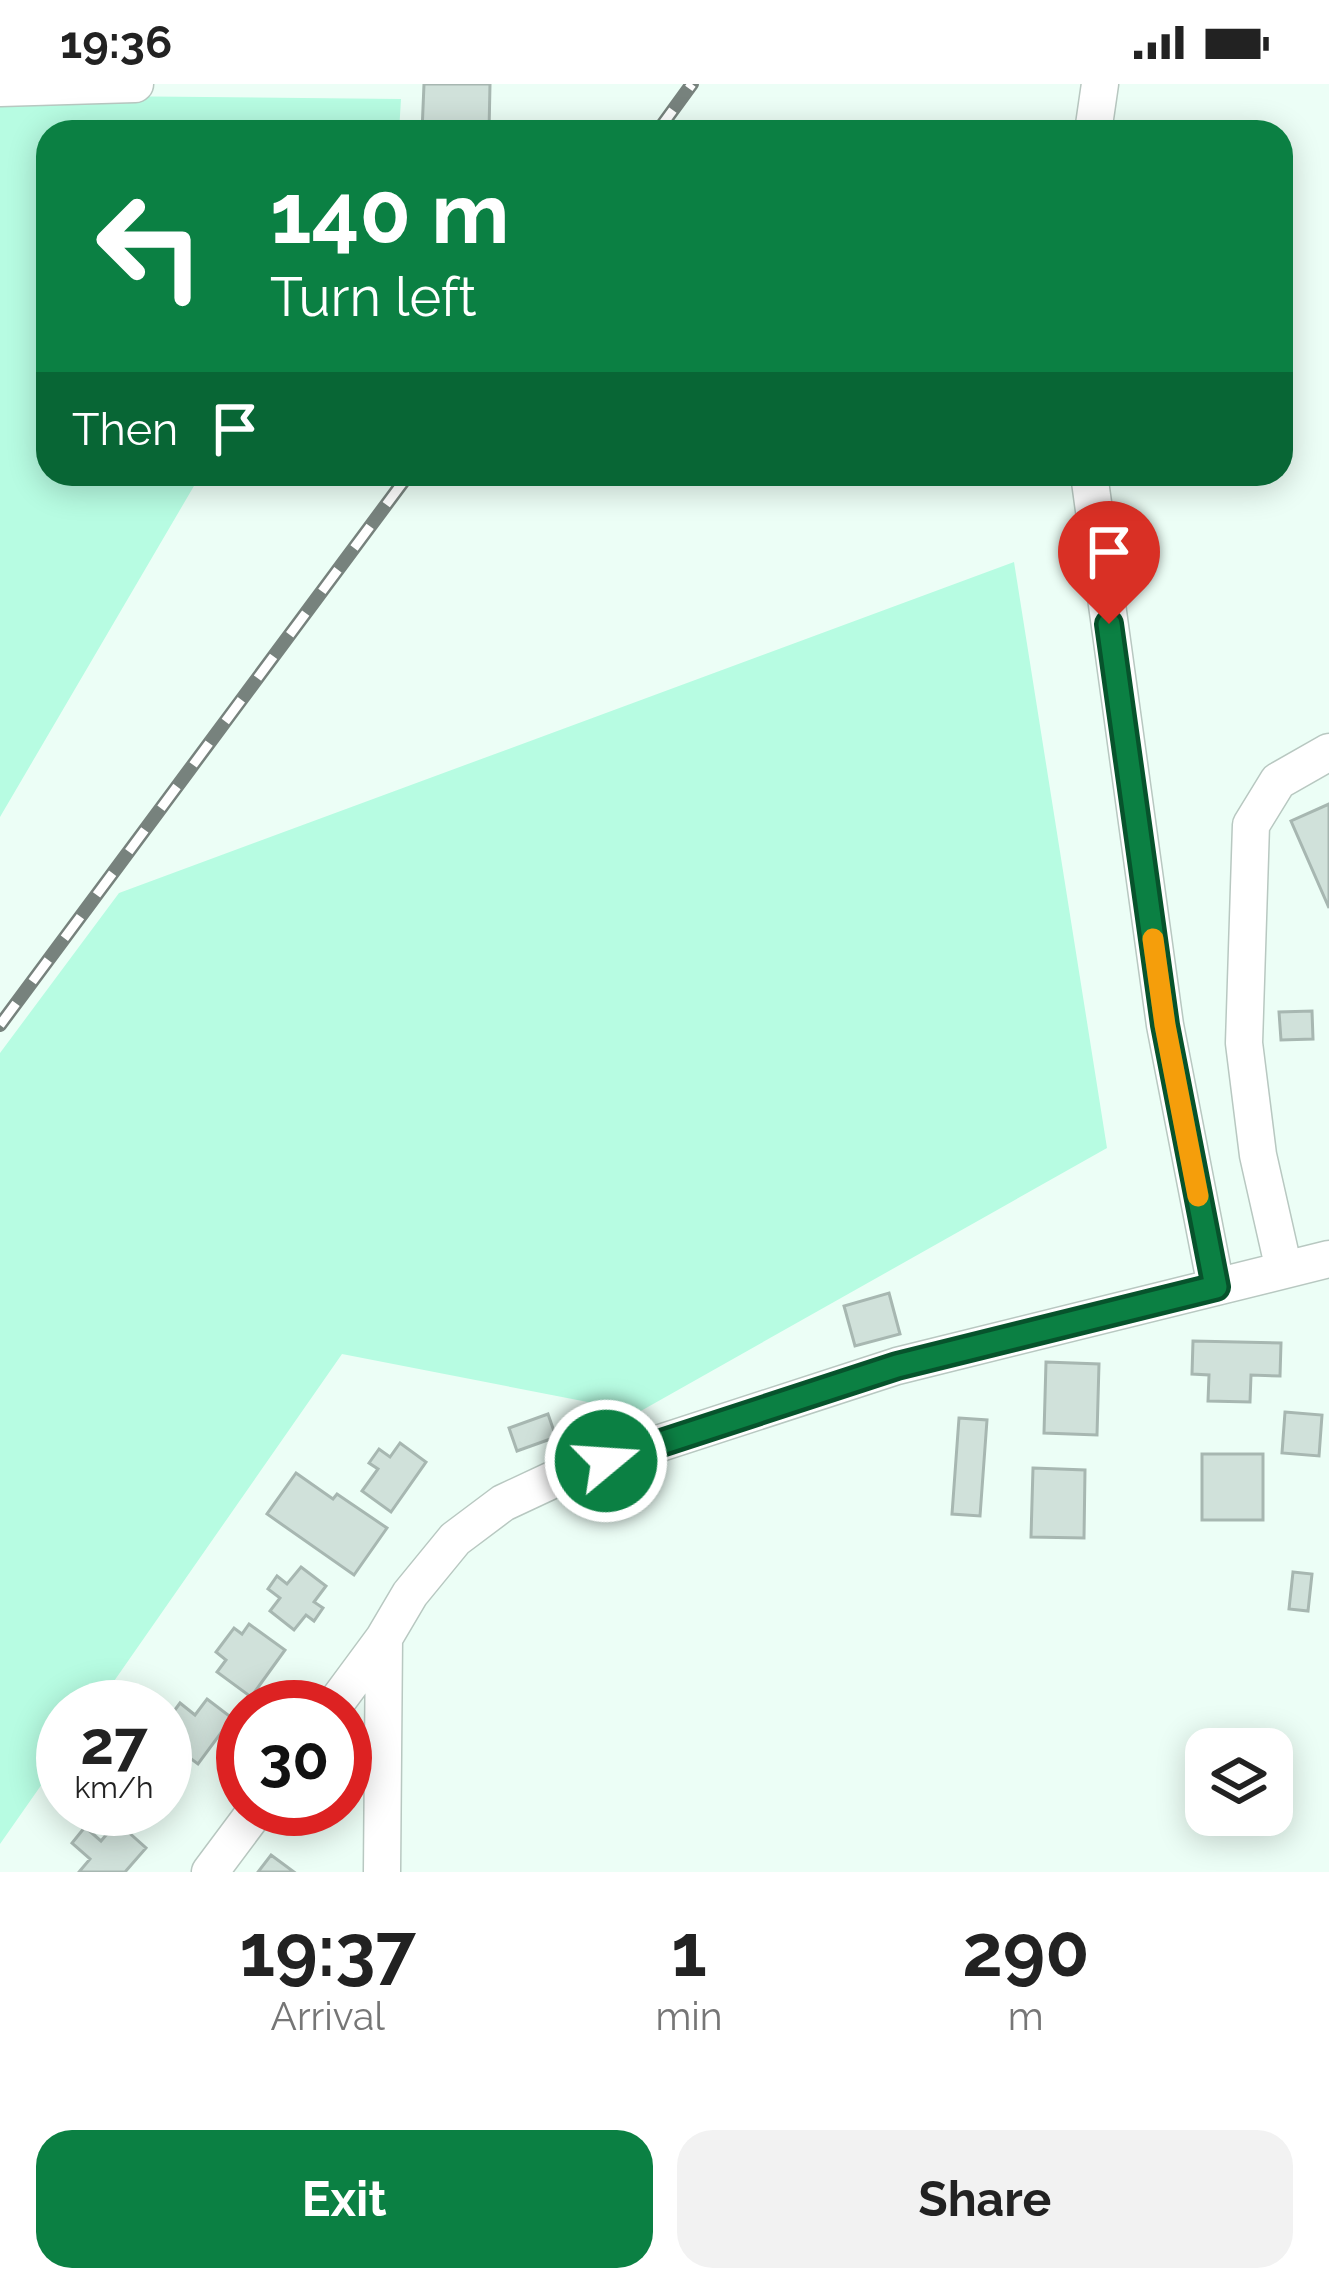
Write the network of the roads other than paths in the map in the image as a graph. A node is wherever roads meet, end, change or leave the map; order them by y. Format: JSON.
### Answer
{"nodes":[{"id":1,"x":135,"y":84,"type":"edge"},
{"id":2,"x":1100,"y":84,"type":"edge"},
{"id":3,"x":0,"y":88,"type":"edge"},
{"id":4,"x":1095,"y":120,"type":"edge"},
{"id":5,"x":1091,"y":486,"type":"edge"},
{"id":6,"x":1329,"y":752,"type":"edge"},
{"id":7,"x":1329,"y":1258,"type":"edge"},
{"id":8,"x":1284,"y":1270,"type":"junction"},
{"id":9,"x":1216,"y":1287,"type":"junction"},
{"id":10,"x":383,"y":1638,"type":"junction"},
{"id":11,"x":353,"y":1680,"type":"edge"},
{"id":12,"x":237,"y":1836,"type":"edge"},
{"id":13,"x":211,"y":1872,"type":"edge"},
{"id":14,"x":382,"y":1872,"type":"edge"}],
"edges":[{"from":1,"to":3,"type":"street"},
{"from":2,"to":4,"type":"street"},
{"from":5,"to":9,"type":"street"},
{"from":6,"to":8,"type":"street"},
{"from":7,"to":8,"type":"street"},
{"from":8,"to":9,"type":"street"},
{"from":9,"to":10,"type":"street"},
{"from":10,"to":11,"type":"street"},
{"from":10,"to":14,"type":"street"},
{"from":12,"to":13,"type":"street"}]}
